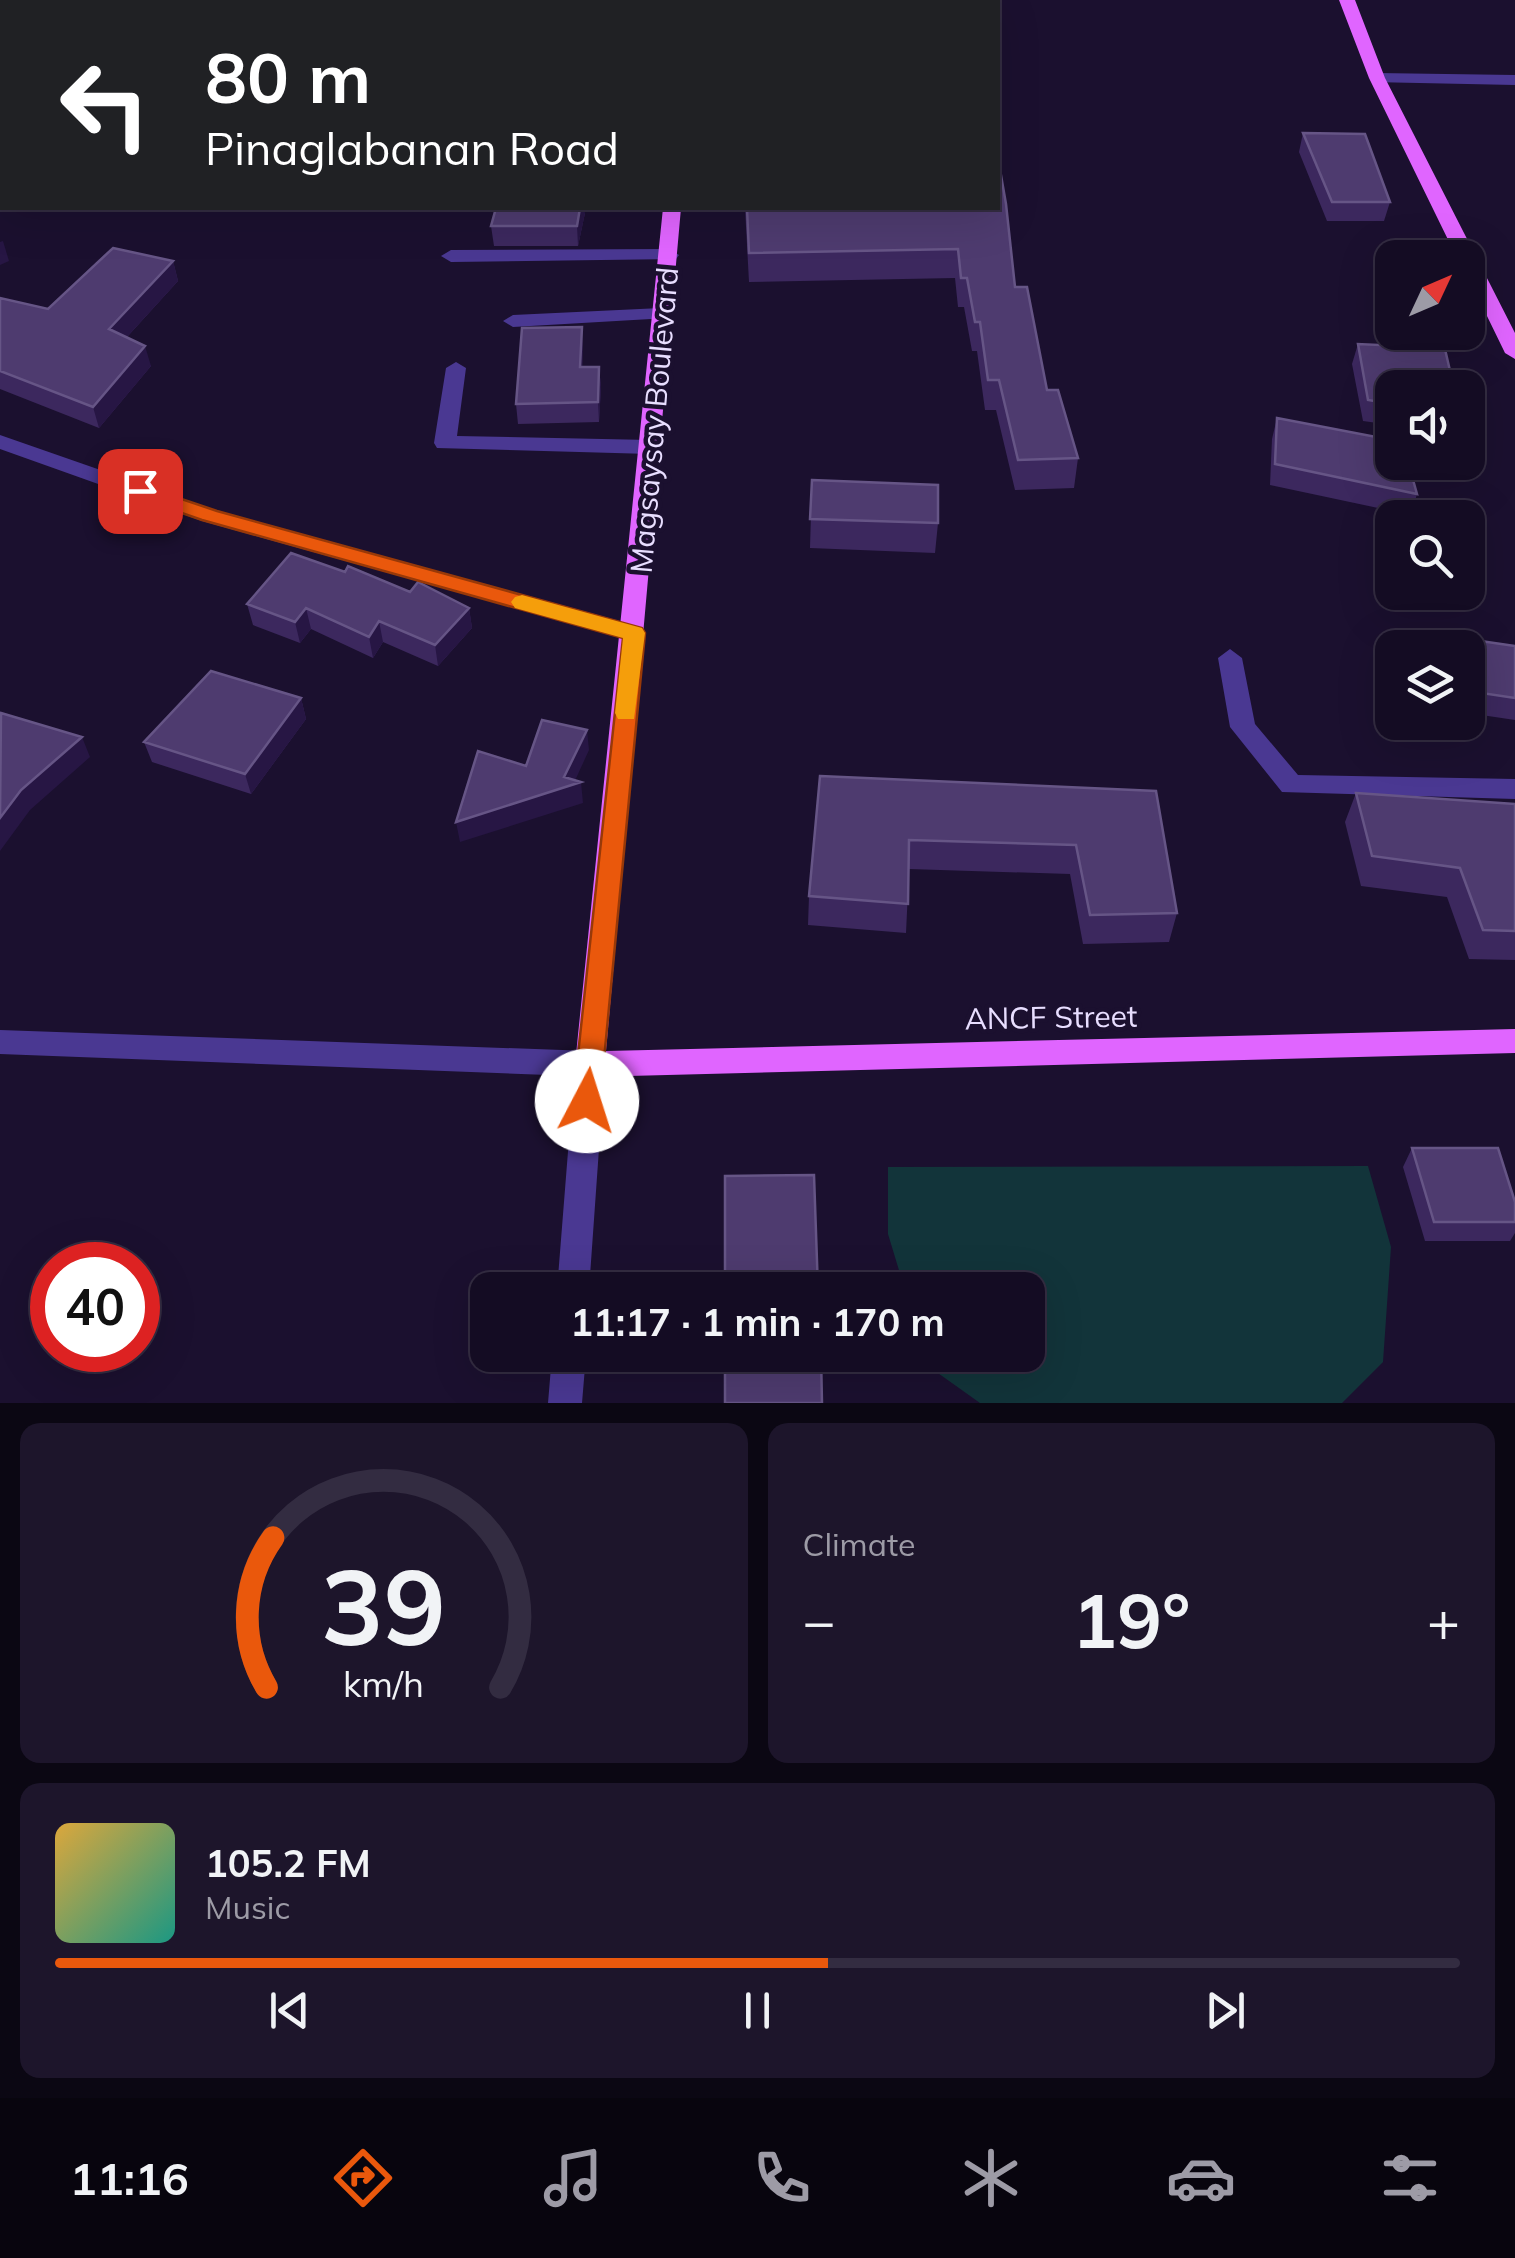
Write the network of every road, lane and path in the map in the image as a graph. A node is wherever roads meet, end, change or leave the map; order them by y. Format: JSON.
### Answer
{"nodes":[{"id":1,"x":1347,"y":0,"type":"edge"},
{"id":2,"x":1377,"y":78,"type":"junction"},
{"id":3,"x":1515,"y":80,"type":"edge"},
{"id":4,"x":672,"y":210,"type":"edge"},
{"id":5,"x":1458,"y":240,"type":"edge"},
{"id":6,"x":668,"y":255,"type":"junction"},
{"id":7,"x":451,"y":256,"type":"dead end"},
{"id":8,"x":1485,"y":294,"type":"edge"},
{"id":9,"x":661,"y":314,"type":"junction"},
{"id":10,"x":513,"y":321,"type":"dead end"},
{"id":11,"x":1515,"y":353,"type":"edge"},
{"id":12,"x":456,"y":368,"type":"dead end"},
{"id":13,"x":0,"y":442,"type":"edge"},
{"id":14,"x":650,"y":447,"type":"junction"},
{"id":15,"x":634,"y":633,"type":"junction"},
{"id":16,"x":1230,"y":658,"type":"dead end"},
{"id":17,"x":1515,"y":789,"type":"edge"},
{"id":18,"x":1515,"y":1041,"type":"edge"},
{"id":19,"x":0,"y":1042,"type":"edge"},
{"id":20,"x":590,"y":1064,"type":"junction"},
{"id":21,"x":574,"y":1272,"type":"edge"},
{"id":22,"x":567,"y":1372,"type":"edge"},
{"id":23,"x":565,"y":1403,"type":"edge"}],
"edges":[{"from":1,"to":2,"type":"main road"},
{"from":2,"to":3,"type":"street"},
{"from":2,"to":5,"type":"main road"},
{"from":4,"to":6,"type":"main road","name":"Magsaysay Boulevard"},
{"from":6,"to":7,"type":"street"},
{"from":6,"to":9,"type":"main road","name":"Magsaysay Boulevard"},
{"from":8,"to":11,"type":"main road"},
{"from":9,"to":10,"type":"street"},
{"from":9,"to":14,"type":"main road","name":"Magsaysay Boulevard"},
{"from":12,"to":14,"type":"street"},
{"from":13,"to":15,"type":"street"},
{"from":14,"to":15,"type":"main road","name":"Magsaysay Boulevard"},
{"from":15,"to":20,"type":"main road","name":"Magsaysay Boulevard"},
{"from":16,"to":17,"type":"street"},
{"from":18,"to":20,"type":"main road","name":"ANCF Street"},
{"from":19,"to":20,"type":"street"},
{"from":20,"to":21,"type":"street","name":"Magsaysay Boulevard"},
{"from":22,"to":23,"type":"street"}]}
